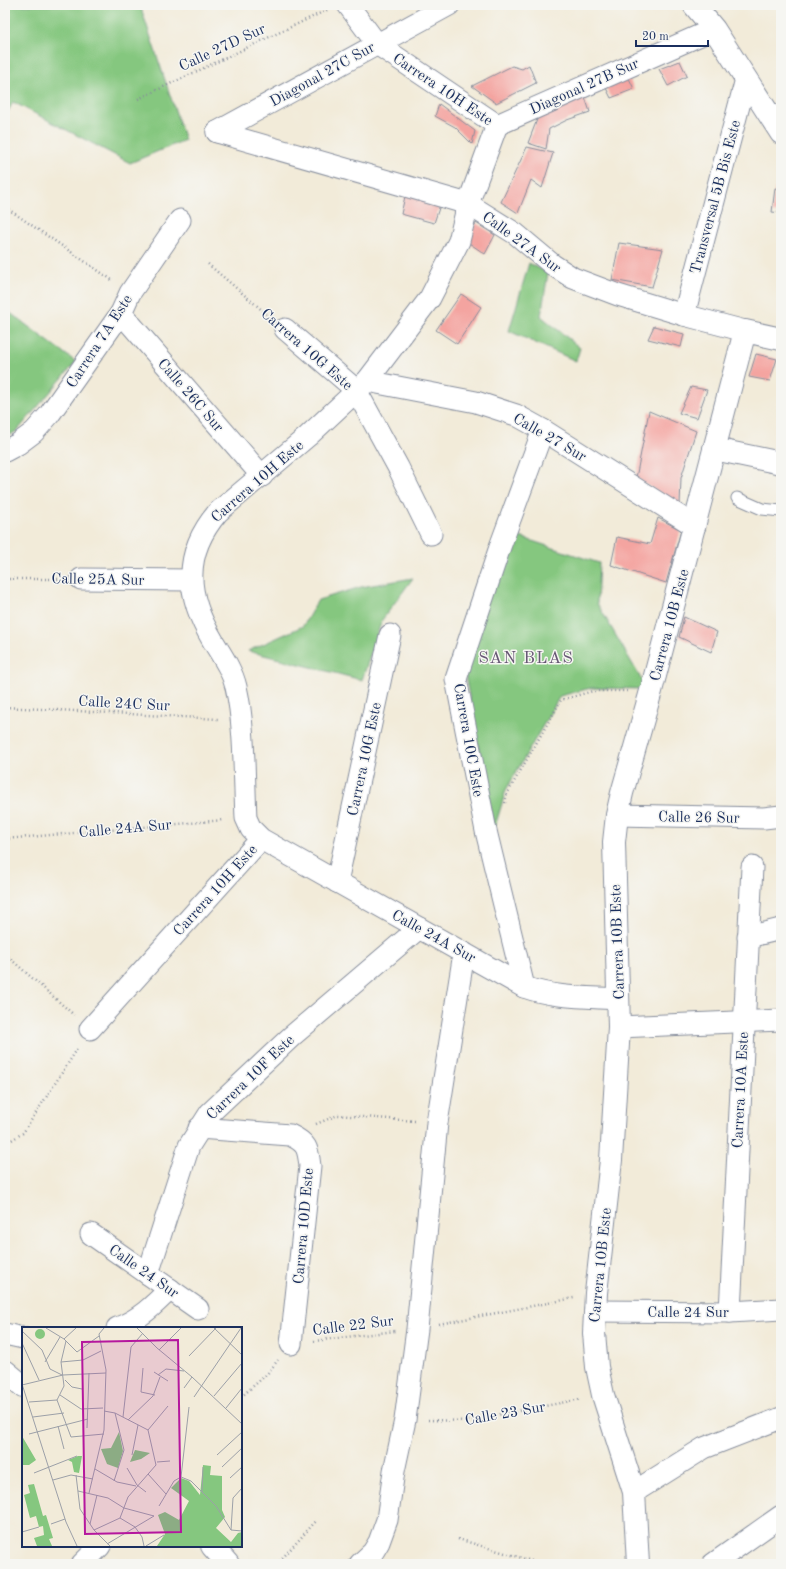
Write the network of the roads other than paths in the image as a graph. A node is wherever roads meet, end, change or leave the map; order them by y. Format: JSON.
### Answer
{"nodes":[{"id":1,"x":449,"y":5,"type":"edge"},
{"id":2,"x":694,"y":5,"type":"edge"},
{"id":3,"x":340,"y":7,"type":"edge"},
{"id":4,"x":714,"y":29,"type":"junction"},
{"id":5,"x":377,"y":44,"type":"junction"},
{"id":6,"x":746,"y":79,"type":"junction"},
{"id":7,"x":497,"y":125,"type":"junction"},
{"id":8,"x":217,"y":132,"type":"joint"},
{"id":9,"x":781,"y":133,"type":"edge"},
{"id":10,"x":468,"y":204,"type":"junction"},
{"id":11,"x":180,"y":220,"type":"dead end"},
{"id":12,"x":120,"y":313,"type":"junction"},
{"id":13,"x":684,"y":315,"type":"junction"},
{"id":14,"x":285,"y":329,"type":"road end"},
{"id":15,"x":746,"y":331,"type":"junction"},
{"id":16,"x":781,"y":339,"type":"edge"},
{"id":17,"x":361,"y":386,"type":"junction"},
{"id":18,"x":543,"y":430,"type":"junction"},
{"id":19,"x":714,"y":449,"type":"junction"},
{"id":20,"x":5,"y":451,"type":"edge"},
{"id":21,"x":781,"y":463,"type":"edge"},
{"id":22,"x":262,"y":476,"type":"junction"},
{"id":23,"x":737,"y":498,"type":"dead end"},
{"id":24,"x":781,"y":512,"type":"edge"},
{"id":25,"x":695,"y":526,"type":"junction"},
{"id":26,"x":431,"y":534,"type":"dead end"},
{"id":27,"x":81,"y":579,"type":"road end"},
{"id":28,"x":191,"y":580,"type":"junction"},
{"id":29,"x":390,"y":635,"type":"dead end"},
{"id":30,"x":617,"y":815,"type":"junction"},
{"id":31,"x":781,"y":816,"type":"edge"},
{"id":32,"x":261,"y":839,"type":"junction"},
{"id":33,"x":752,"y":868,"type":"dead end"},
{"id":34,"x":337,"y":882,"type":"junction"},
{"id":35,"x":419,"y":928,"type":"junction"},
{"id":36,"x":781,"y":929,"type":"edge"},
{"id":37,"x":748,"y":937,"type":"junction"},
{"id":38,"x":464,"y":953,"type":"junction"},
{"id":39,"x":524,"y":987,"type":"junction"},
{"id":40,"x":618,"y":999,"type":"junction"},
{"id":41,"x":781,"y":1020,"type":"edge"},
{"id":42,"x":744,"y":1022,"type":"junction"},
{"id":43,"x":619,"y":1027,"type":"junction"},
{"id":44,"x":90,"y":1029,"type":"road end"},
{"id":45,"x":199,"y":1128,"type":"junction"},
{"id":46,"x":90,"y":1234,"type":"dead end"},
{"id":47,"x":148,"y":1274,"type":"junction"},
{"id":48,"x":170,"y":1289,"type":"junction"},
{"id":49,"x":595,"y":1302,"type":"junction"},
{"id":50,"x":198,"y":1309,"type":"dead end"},
{"id":51,"x":781,"y":1309,"type":"edge"},
{"id":52,"x":730,"y":1312,"type":"junction"},
{"id":53,"x":120,"y":1327,"type":"edge"},
{"id":54,"x":5,"y":1334,"type":"edge"},
{"id":55,"x":22,"y":1338,"type":"edge"},
{"id":56,"x":291,"y":1344,"type":"road end"},
{"id":57,"x":5,"y":1371,"type":"edge"},
{"id":58,"x":22,"y":1385,"type":"edge"},
{"id":59,"x":781,"y":1418,"type":"edge"},
{"id":60,"x":634,"y":1492,"type":"junction"},
{"id":61,"x":781,"y":1516,"type":"edge"},
{"id":62,"x":99,"y":1547,"type":"edge"},
{"id":63,"x":213,"y":1547,"type":"edge"},
{"id":64,"x":82,"y":1564,"type":"edge"},
{"id":65,"x":228,"y":1564,"type":"edge"},
{"id":66,"x":360,"y":1564,"type":"edge"},
{"id":67,"x":638,"y":1564,"type":"edge"},
{"id":68,"x":713,"y":1564,"type":"edge"}],
"edges":[{"from":1,"to":5,"type":"street","name":"Diagonal 27C Sur"},
{"from":2,"to":4,"type":"street"},
{"from":3,"to":5,"type":"street","name":"Carrera 10H Este"},
{"from":4,"to":6,"type":"street"},
{"from":4,"to":7,"type":"street","name":"Diagonal 27B Sur"},
{"from":5,"to":7,"type":"street","name":"Carrera 10H Este"},
{"from":5,"to":8,"type":"street","name":"Diagonal 27C Sur"},
{"from":6,"to":9,"type":"street"},
{"from":6,"to":13,"type":"street","name":"Transversal 5B Bis Este"},
{"from":7,"to":10,"type":"street","name":"Carrera 10H Este"},
{"from":8,"to":10,"type":"street","name":"Calle 27A Sur"},
{"from":10,"to":13,"type":"street","name":"Calle 27A Sur"},
{"from":10,"to":17,"type":"street","name":"Carrera 10H Este"},
{"from":11,"to":12,"type":"street","name":"Carrera 7A Este"},
{"from":12,"to":20,"type":"street","name":"Carrera 7A Este"},
{"from":12,"to":22,"type":"street","name":"Calle 26C Sur"},
{"from":13,"to":15,"type":"street","name":"Calle 27A Sur"},
{"from":14,"to":17,"type":"street","name":"Carrera 10G Este"},
{"from":15,"to":16,"type":"street","name":"Calle 27A Sur"},
{"from":15,"to":19,"type":"street","name":"Carrera 10B Este"},
{"from":17,"to":18,"type":"street","name":"Calle 27 Sur"},
{"from":17,"to":22,"type":"street","name":"Carrera 10H Este"},
{"from":17,"to":26,"type":"street","name":"Carrera 10G Este"},
{"from":18,"to":25,"type":"street","name":"Calle 27 Sur"},
{"from":18,"to":39,"type":"street","name":"Carrera 10C Este"},
{"from":19,"to":21,"type":"street"},
{"from":19,"to":25,"type":"street","name":"Carrera 10B Este"},
{"from":22,"to":28,"type":"street","name":"Carrera 10H Este"},
{"from":23,"to":24,"type":"lane"},
{"from":25,"to":30,"type":"street","name":"Carrera 10B Este"},
{"from":27,"to":28,"type":"street","name":"Calle 25A Sur"},
{"from":28,"to":32,"type":"street","name":"Carrera 10H Este"},
{"from":29,"to":34,"type":"street","name":"Carrera 10G Este"},
{"from":30,"to":31,"type":"street","name":"Calle 26 Sur"},
{"from":30,"to":40,"type":"street","name":"Carrera 10B Este"},
{"from":32,"to":34,"type":"street","name":"Calle 24A Sur"},
{"from":32,"to":44,"type":"street","name":"Carrera 10H Este"},
{"from":33,"to":37,"type":"street","name":"Carrera 10A Este"},
{"from":34,"to":35,"type":"street","name":"Calle 24A Sur"},
{"from":35,"to":38,"type":"street","name":"Calle 24A Sur"},
{"from":35,"to":45,"type":"street","name":"Carrera 10F Este"},
{"from":36,"to":37,"type":"street"},
{"from":37,"to":42,"type":"street","name":"Carrera 10A Este"},
{"from":38,"to":39,"type":"street","name":"Calle 24A Sur"},
{"from":38,"to":66,"type":"street"},
{"from":39,"to":40,"type":"street","name":"Calle 24A Sur"},
{"from":40,"to":43,"type":"street","name":"Carrera 10B Este"},
{"from":41,"to":42,"type":"street"},
{"from":42,"to":43,"type":"street"},
{"from":42,"to":52,"type":"street","name":"Carrera 10A Este"},
{"from":43,"to":49,"type":"street","name":"Carrera 10B Este"},
{"from":45,"to":47,"type":"street","name":"Carrera 10F Este"},
{"from":45,"to":56,"type":"street","name":"Carrera 10D Este"},
{"from":46,"to":47,"type":"street","name":"Calle 24 Sur"},
{"from":47,"to":48,"type":"street","name":"Calle 24 Sur"},
{"from":48,"to":50,"type":"street","name":"Calle 24 Sur"},
{"from":48,"to":53,"type":"street"},
{"from":49,"to":52,"type":"street","name":"Calle 24 Sur"},
{"from":49,"to":60,"type":"street","name":"Carrera 10B Este"},
{"from":51,"to":52,"type":"street","name":"Calle 24 Sur"},
{"from":54,"to":55,"type":"street"},
{"from":57,"to":58,"type":"street"},
{"from":59,"to":60,"type":"street"},
{"from":60,"to":67,"type":"street","name":"Carrera 10B Este"},
{"from":61,"to":68,"type":"street"},
{"from":62,"to":64,"type":"street"},
{"from":63,"to":65,"type":"street"}]}
